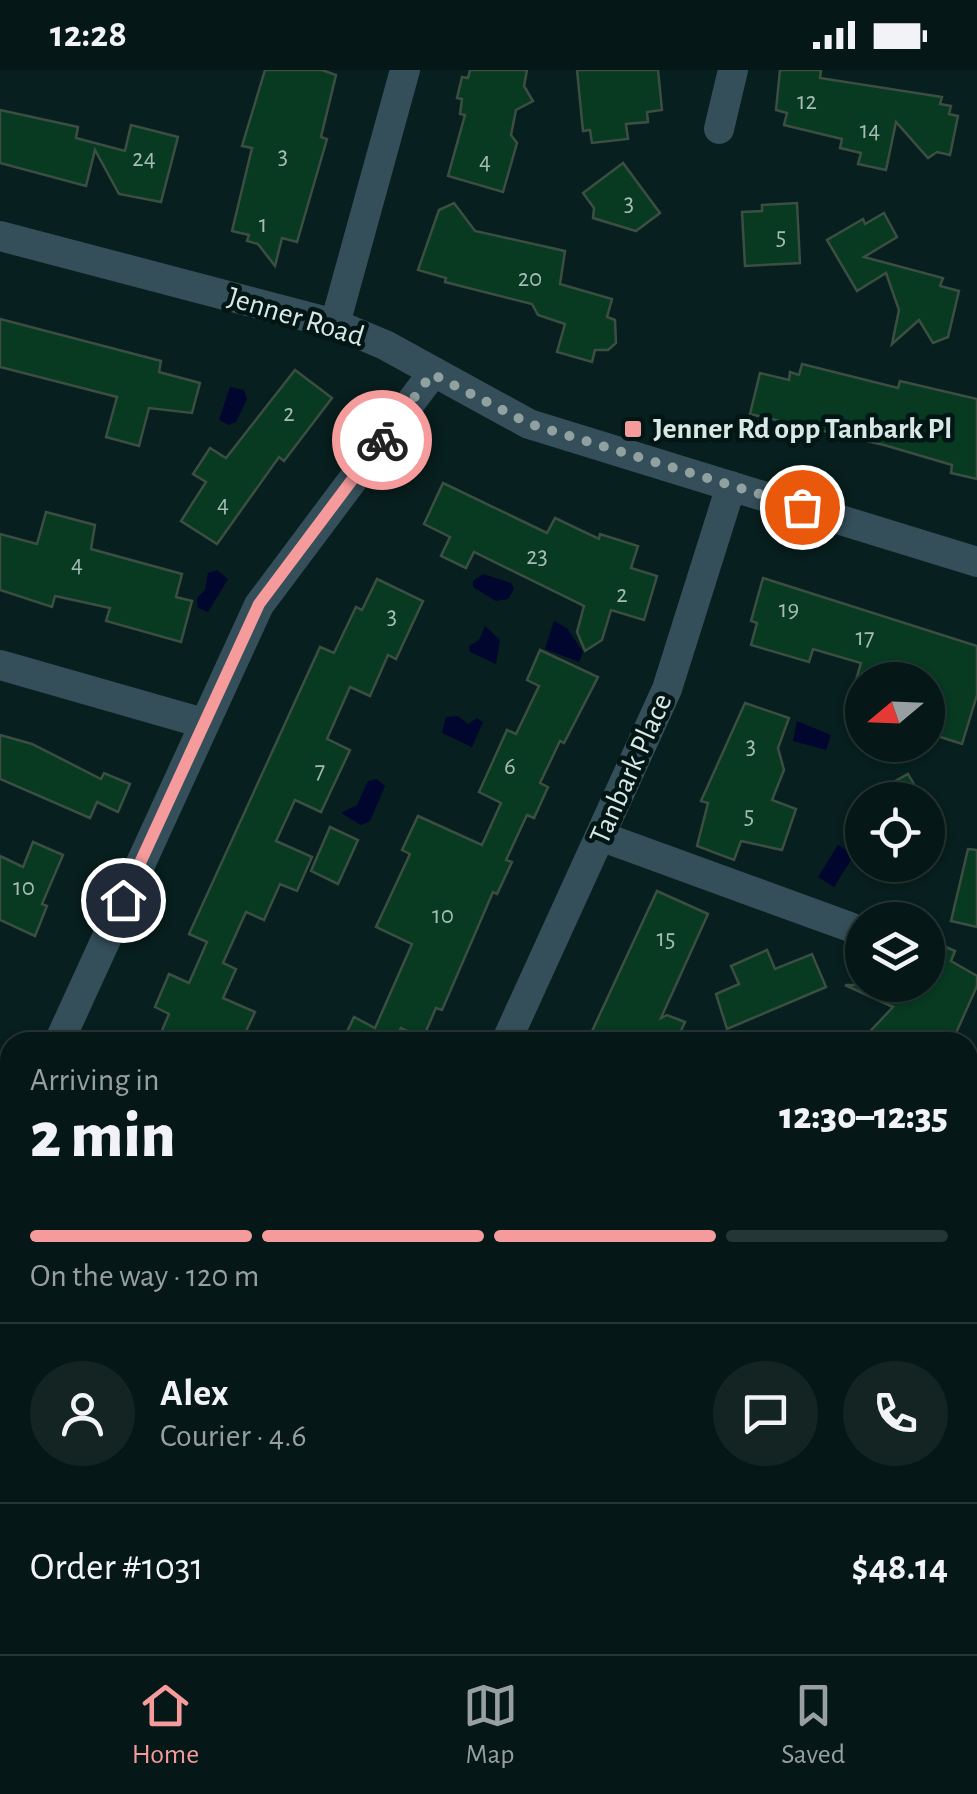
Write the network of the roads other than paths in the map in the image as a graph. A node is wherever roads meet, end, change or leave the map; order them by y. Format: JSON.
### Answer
{"nodes":[{"id":1,"x":405,"y":70,"type":"edge"},
{"id":2,"x":734,"y":70,"type":"edge"},
{"id":3,"x":719,"y":129,"type":"dead end"},
{"id":4,"x":0,"y":236,"type":"edge"},
{"id":5,"x":334,"y":324,"type":"junction"},
{"id":6,"x":432,"y":374,"type":"junction"},
{"id":7,"x":731,"y":486,"type":"junction"},
{"id":8,"x":977,"y":562,"type":"edge"},
{"id":9,"x":0,"y":665,"type":"edge"},
{"id":10,"x":203,"y":722,"type":"junction"},
{"id":11,"x":600,"y":836,"type":"junction"},
{"id":12,"x":845,"y":925,"type":"edge"},
{"id":13,"x":64,"y":1032,"type":"edge"},
{"id":14,"x":511,"y":1032,"type":"edge"}],
"edges":[{"from":1,"to":5,"type":"street"},
{"from":2,"to":3,"type":"street"},
{"from":4,"to":5,"type":"street","name":"Jenner Road"},
{"from":5,"to":6,"type":"street","name":"Jenner Road"},
{"from":6,"to":7,"type":"street","name":"Jenner Road"},
{"from":6,"to":10,"type":"street"},
{"from":7,"to":8,"type":"street","name":"Jenner Road"},
{"from":7,"to":11,"type":"street","name":"Tanbark Place"},
{"from":9,"to":10,"type":"street"},
{"from":10,"to":13,"type":"street"},
{"from":11,"to":12,"type":"street"},
{"from":11,"to":14,"type":"street","name":"Tanbark Place"}]}
